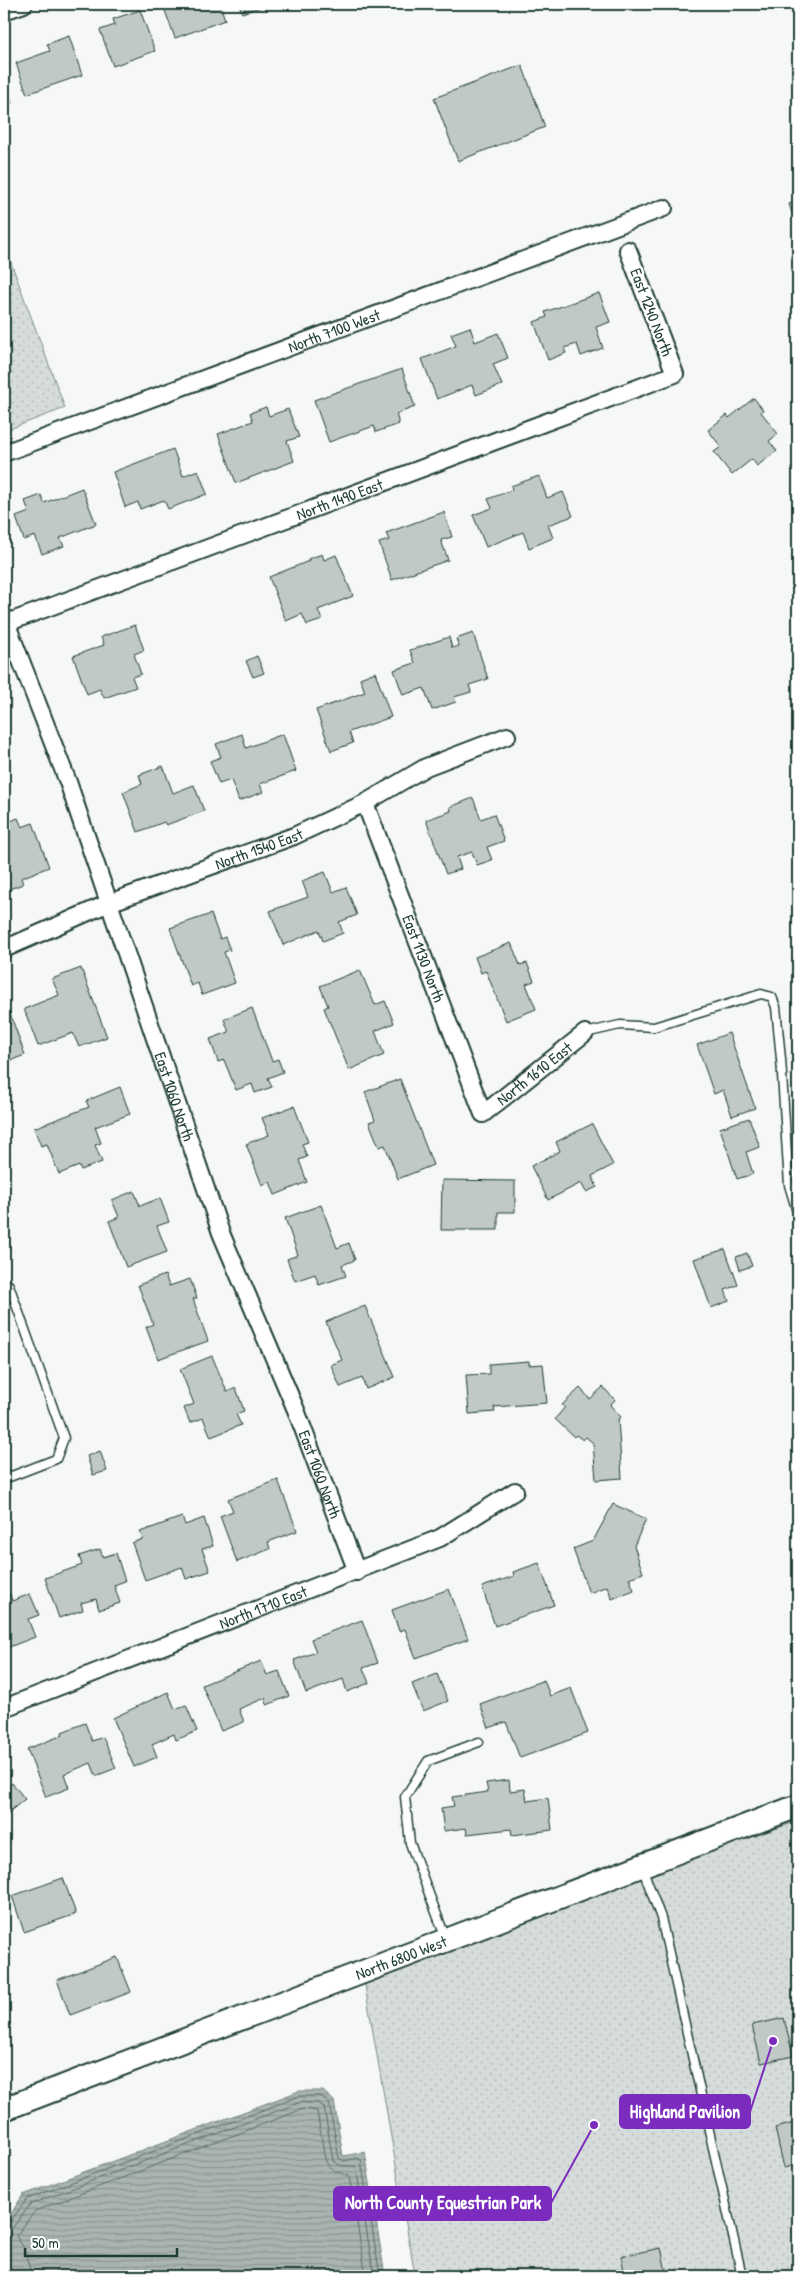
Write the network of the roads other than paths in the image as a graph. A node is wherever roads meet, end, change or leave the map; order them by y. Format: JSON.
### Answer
{"nodes":[{"id":1,"x":24,"y":4,"type":"edge"},
{"id":2,"x":4,"y":11,"type":"edge"},
{"id":3,"x":664,"y":208,"type":"dead end"},
{"id":4,"x":628,"y":250,"type":"dead end"},
{"id":5,"x":675,"y":374,"type":"joint"},
{"id":6,"x":4,"y":453,"type":"edge"},
{"id":7,"x":4,"y":622,"type":"edge"},
{"id":8,"x":507,"y":736,"type":"dead end"},
{"id":9,"x":365,"y":803,"type":"junction"},
{"id":10,"x":108,"y":903,"type":"junction"},
{"id":11,"x":4,"y":950,"type":"edge"},
{"id":12,"x":585,"y":1033,"type":"joint"},
{"id":13,"x":483,"y":1114,"type":"joint"},
{"id":14,"x":798,"y":1215,"type":"edge"},
{"id":15,"x":4,"y":1281,"type":"edge"},
{"id":16,"x":4,"y":1479,"type":"edge"},
{"id":17,"x":515,"y":1491,"type":"dead end"},
{"id":18,"x":356,"y":1572,"type":"junction"},
{"id":19,"x":4,"y":1708,"type":"edge"},
{"id":20,"x":479,"y":1742,"type":"dead end"},
{"id":21,"x":798,"y":1806,"type":"edge"},
{"id":22,"x":642,"y":1865,"type":"junction"},
{"id":23,"x":446,"y":1941,"type":"junction"},
{"id":24,"x":4,"y":2109,"type":"edge"},
{"id":25,"x":742,"y":2276,"type":"edge"}],
"edges":[{"from":1,"to":2,"type":"street"},
{"from":3,"to":6,"type":"street","name":"North 7100 West"},
{"from":4,"to":5,"type":"street","name":"East 1240 North"},
{"from":5,"to":7,"type":"street","name":"North 1490 East"},
{"from":7,"to":10,"type":"street","name":"East 1060 North"},
{"from":8,"to":9,"type":"street","name":"North 1540 East"},
{"from":9,"to":10,"type":"street","name":"North 1540 East"},
{"from":9,"to":13,"type":"street","name":"East 1130 North"},
{"from":10,"to":11,"type":"street","name":"North 1540 East"},
{"from":10,"to":18,"type":"street","name":"East 1060 North"},
{"from":12,"to":13,"type":"street","name":"North 1610 East"},
{"from":12,"to":14,"type":"lane"},
{"from":15,"to":16,"type":"lane"},
{"from":17,"to":18,"type":"street","name":"North 1710 East"},
{"from":18,"to":19,"type":"street","name":"North 1710 East"},
{"from":20,"to":23,"type":"lane"},
{"from":21,"to":22,"type":"street","name":"North 6800 West"},
{"from":22,"to":23,"type":"street","name":"North 6800 West"},
{"from":22,"to":25,"type":"lane"},
{"from":23,"to":24,"type":"street","name":"North 6800 West"}]}
